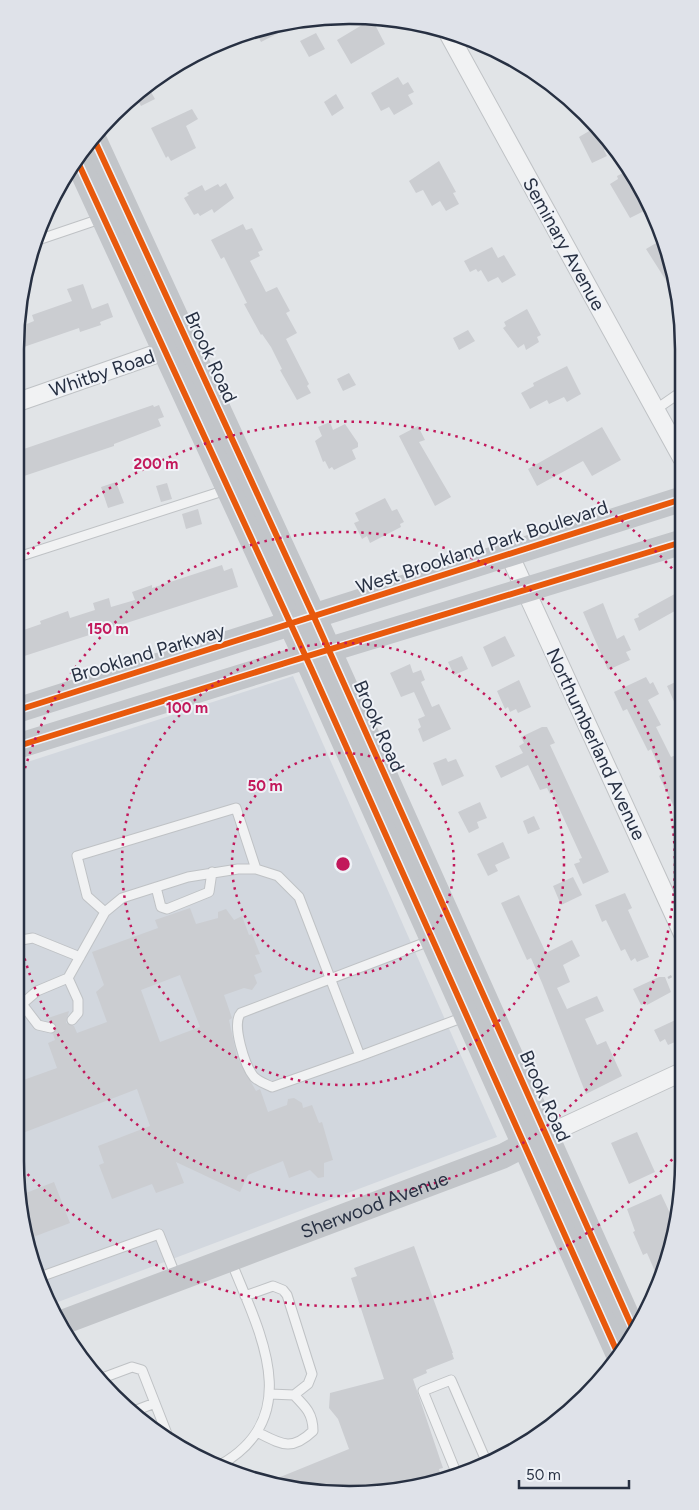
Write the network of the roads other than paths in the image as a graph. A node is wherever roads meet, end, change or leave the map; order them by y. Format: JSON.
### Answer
{"nodes":[{"id":1,"x":452,"y":40,"type":"edge"},
{"id":2,"x":97,"y":144,"type":"edge"},
{"id":3,"x":80,"y":167,"type":"edge"},
{"id":4,"x":104,"y":218,"type":"junction"},
{"id":5,"x":44,"y":238,"type":"edge"},
{"id":6,"x":172,"y":336,"type":"junction"},
{"id":7,"x":675,"y":396,"type":"edge"},
{"id":8,"x":24,"y":399,"type":"edge"},
{"id":9,"x":655,"y":410,"type":"junction"},
{"id":10,"x":675,"y":446,"type":"edge"},
{"id":11,"x":229,"y":490,"type":"junction"},
{"id":12,"x":675,"y":501,"type":"edge"},
{"id":13,"x":675,"y":544,"type":"edge"},
{"id":14,"x":509,"y":554,"type":"junction"},
{"id":15,"x":24,"y":555,"type":"edge"},
{"id":16,"x":525,"y":590,"type":"junction"},
{"id":17,"x":314,"y":617,"type":"junction"},
{"id":18,"x":290,"y":624,"type":"junction"},
{"id":19,"x":329,"y":650,"type":"junction"},
{"id":20,"x":305,"y":656,"type":"junction"},
{"id":21,"x":24,"y":708,"type":"edge"},
{"id":22,"x":24,"y":744,"type":"edge"},
{"id":23,"x":256,"y":869,"type":"junction"},
{"id":24,"x":212,"y":872,"type":"junction"},
{"id":25,"x":156,"y":888,"type":"junction"},
{"id":26,"x":105,"y":912,"type":"junction"},
{"id":27,"x":675,"y":917,"type":"edge"},
{"id":28,"x":24,"y":940,"type":"edge"},
{"id":29,"x":432,"y":940,"type":"junction"},
{"id":30,"x":80,"y":957,"type":"junction"},
{"id":31,"x":68,"y":978,"type":"junction"},
{"id":32,"x":331,"y":979,"type":"junction"},
{"id":33,"x":24,"y":1001,"type":"edge"},
{"id":34,"x":24,"y":1011,"type":"edge"},
{"id":35,"x":466,"y":1016,"type":"junction"},
{"id":36,"x":72,"y":1020,"type":"dead end"},
{"id":37,"x":51,"y":1028,"type":"dead end"},
{"id":38,"x":360,"y":1056,"type":"junction"},
{"id":39,"x":675,"y":1075,"type":"edge"},
{"id":40,"x":535,"y":1140,"type":"junction"},
{"id":41,"x":230,"y":1259,"type":"junction"},
{"id":42,"x":45,"y":1275,"type":"edge"},
{"id":43,"x":178,"y":1280,"type":"junction"},
{"id":44,"x":245,"y":1296,"type":"junction"},
{"id":45,"x":66,"y":1321,"type":"edge"},
{"id":46,"x":631,"y":1325,"type":"edge"},
{"id":47,"x":616,"y":1348,"type":"edge"},
{"id":48,"x":106,"y":1377,"type":"edge"},
{"id":49,"x":270,"y":1394,"type":"junction"},
{"id":50,"x":294,"y":1395,"type":"junction"},
{"id":51,"x":155,"y":1403,"type":"junction"},
{"id":52,"x":139,"y":1409,"type":"edge"},
{"id":53,"x":165,"y":1428,"type":"edge"},
{"id":54,"x":257,"y":1432,"type":"junction"},
{"id":55,"x":484,"y":1457,"type":"edge"},
{"id":56,"x":225,"y":1461,"type":"edge"},
{"id":57,"x":455,"y":1469,"type":"edge"}],
"edges":[{"from":1,"to":9,"type":"street","name":"Seminary Avenue"},
{"from":2,"to":6,"type":"main road","name":"Brook Road"},
{"from":3,"to":4,"type":"main road","name":"Brook Road"},
{"from":4,"to":5,"type":"lane"},
{"from":4,"to":6,"type":"main road","name":"Brook Road"},
{"from":6,"to":8,"type":"street","name":"Whitby Road"},
{"from":6,"to":11,"type":"main road","name":"Brook Road"},
{"from":6,"to":17,"type":"main road","name":"Brook Road"},
{"from":7,"to":9,"type":"lane"},
{"from":9,"to":10,"type":"street","name":"Seminary Avenue"},
{"from":11,"to":15,"type":"lane"},
{"from":11,"to":18,"type":"main road","name":"Brook Road"},
{"from":12,"to":14,"type":"main road","name":"West Brookland Park Boulevard"},
{"from":13,"to":16,"type":"main road"},
{"from":14,"to":16,"type":"street","name":"Northumberland Avenue"},
{"from":14,"to":17,"type":"main road","name":"West Brookland Park Boulevard"},
{"from":16,"to":19,"type":"main road"},
{"from":16,"to":27,"type":"street","name":"Northumberland Avenue"},
{"from":17,"to":18,"type":"main road","name":"West Brookland Park Boulevard"},
{"from":17,"to":19,"type":"main road","name":"Brook Road"},
{"from":18,"to":20,"type":"main road","name":"Brook Road"},
{"from":18,"to":21,"type":"main road","name":"Brookland Parkway"},
{"from":19,"to":20,"type":"main road"},
{"from":19,"to":40,"type":"main road","name":"Brook Road"},
{"from":20,"to":22,"type":"main road"},
{"from":20,"to":29,"type":"main road","name":"Brook Road"},
{"from":23,"to":24,"type":"lane"},
{"from":23,"to":26,"type":"lane"},
{"from":23,"to":32,"type":"lane"},
{"from":24,"to":25,"type":"lane"},
{"from":24,"to":25,"type":"lane"},
{"from":25,"to":26,"type":"lane"},
{"from":26,"to":30,"type":"lane"},
{"from":28,"to":30,"type":"lane"},
{"from":29,"to":32,"type":"lane"},
{"from":29,"to":35,"type":"main road","name":"Brook Road"},
{"from":30,"to":31,"type":"lane"},
{"from":31,"to":33,"type":"lane"},
{"from":31,"to":36,"type":"lane"},
{"from":32,"to":38,"type":"lane"},
{"from":32,"to":38,"type":"lane"},
{"from":34,"to":37,"type":"lane"},
{"from":35,"to":38,"type":"lane"},
{"from":35,"to":40,"type":"main road","name":"Brook Road"},
{"from":39,"to":40,"type":"street","name":"Sherwood Avenue"},
{"from":40,"to":41,"type":"main road","name":"Sherwood Avenue"},
{"from":40,"to":46,"type":"main road","name":"Brook Road"},
{"from":40,"to":47,"type":"main road","name":"Brook Road"},
{"from":41,"to":43,"type":"main road","name":"Sherwood Avenue"},
{"from":41,"to":44,"type":"lane"},
{"from":42,"to":43,"type":"lane"},
{"from":43,"to":45,"type":"main road","name":"Sherwood Avenue"},
{"from":44,"to":49,"type":"lane"},
{"from":44,"to":50,"type":"lane"},
{"from":48,"to":51,"type":"lane"},
{"from":49,"to":50,"type":"lane"},
{"from":49,"to":54,"type":"lane"},
{"from":50,"to":54,"type":"lane"},
{"from":51,"to":52,"type":"lane"},
{"from":51,"to":53,"type":"lane"},
{"from":54,"to":56,"type":"lane"},
{"from":55,"to":57,"type":"lane"}]}
